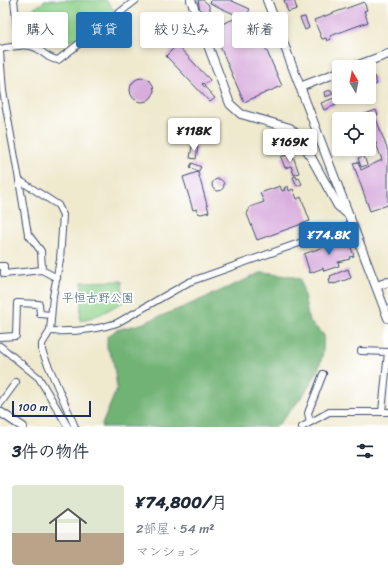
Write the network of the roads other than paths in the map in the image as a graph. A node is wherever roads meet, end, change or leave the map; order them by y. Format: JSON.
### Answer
{"nodes":[{"id":1,"x":14,"y":0,"type":"edge"},
{"id":2,"x":136,"y":0,"type":"edge"},
{"id":3,"x":191,"y":0,"type":"edge"},
{"id":4,"x":267,"y":0,"type":"edge"},
{"id":5,"x":16,"y":12,"type":"edge"},
{"id":6,"x":12,"y":48,"type":"edge"},
{"id":7,"x":35,"y":48,"type":"edge"},
{"id":8,"x":0,"y":50,"type":"edge"},
{"id":9,"x":388,"y":54,"type":"edge"},
{"id":10,"x":372,"y":60,"type":"edge"},
{"id":11,"x":332,"y":75,"type":"edge"},
{"id":12,"x":300,"y":87,"type":"junction"},
{"id":13,"x":1,"y":91,"type":"edge"},
{"id":14,"x":8,"y":122,"type":"junction"},
{"id":15,"x":0,"y":123,"type":"edge"},
{"id":16,"x":19,"y":180,"type":"junction"},
{"id":17,"x":352,"y":220,"type":"junction"},
{"id":18,"x":0,"y":266,"type":"edge"},
{"id":19,"x":42,"y":270,"type":"junction"},
{"id":20,"x":57,"y":278,"type":"junction"},
{"id":21,"x":388,"y":282,"type":"edge"},
{"id":22,"x":377,"y":286,"type":"junction"},
{"id":23,"x":51,"y":315,"type":"junction"},
{"id":24,"x":388,"y":318,"type":"edge"},
{"id":25,"x":50,"y":331,"type":"junction"},
{"id":26,"x":0,"y":337,"type":"edge"},
{"id":27,"x":0,"y":346,"type":"edge"},
{"id":28,"x":361,"y":351,"type":"dead end"},
{"id":29,"x":324,"y":374,"type":"dead end"},
{"id":30,"x":16,"y":382,"type":"dead end"},
{"id":31,"x":0,"y":404,"type":"edge"},
{"id":32,"x":0,"y":412,"type":"edge"},
{"id":33,"x":385,"y":412,"type":"edge"},
{"id":34,"x":310,"y":422,"type":"junction"},
{"id":35,"x":23,"y":427,"type":"edge"},
{"id":36,"x":68,"y":427,"type":"edge"},
{"id":37,"x":76,"y":427,"type":"edge"},
{"id":38,"x":302,"y":427,"type":"edge"}],
"edges":[{"from":1,"to":5,"type":"street"},
{"from":2,"to":7,"type":"street"},
{"from":3,"to":17,"type":"street"},
{"from":4,"to":12,"type":"street"},
{"from":6,"to":8,"type":"street"},
{"from":8,"to":13,"type":"street"},
{"from":9,"to":10,"type":"street"},
{"from":11,"to":12,"type":"street"},
{"from":12,"to":17,"type":"street"},
{"from":13,"to":14,"type":"street"},
{"from":14,"to":15,"type":"street"},
{"from":14,"to":16,"type":"street"},
{"from":16,"to":19,"type":"street"},
{"from":16,"to":20,"type":"street"},
{"from":17,"to":22,"type":"street"},
{"from":17,"to":25,"type":"street"},
{"from":18,"to":19,"type":"street"},
{"from":19,"to":20,"type":"street"},
{"from":20,"to":23,"type":"street"},
{"from":21,"to":22,"type":"street"},
{"from":22,"to":24,"type":"street"},
{"from":23,"to":25,"type":"street"},
{"from":23,"to":26,"type":"street"},
{"from":25,"to":37,"type":"street"},
{"from":27,"to":36,"type":"street"},
{"from":28,"to":33,"type":"street"},
{"from":29,"to":34,"type":"street"},
{"from":30,"to":31,"type":"street"},
{"from":32,"to":35,"type":"street"},
{"from":33,"to":34,"type":"street"},
{"from":34,"to":38,"type":"street"}]}
